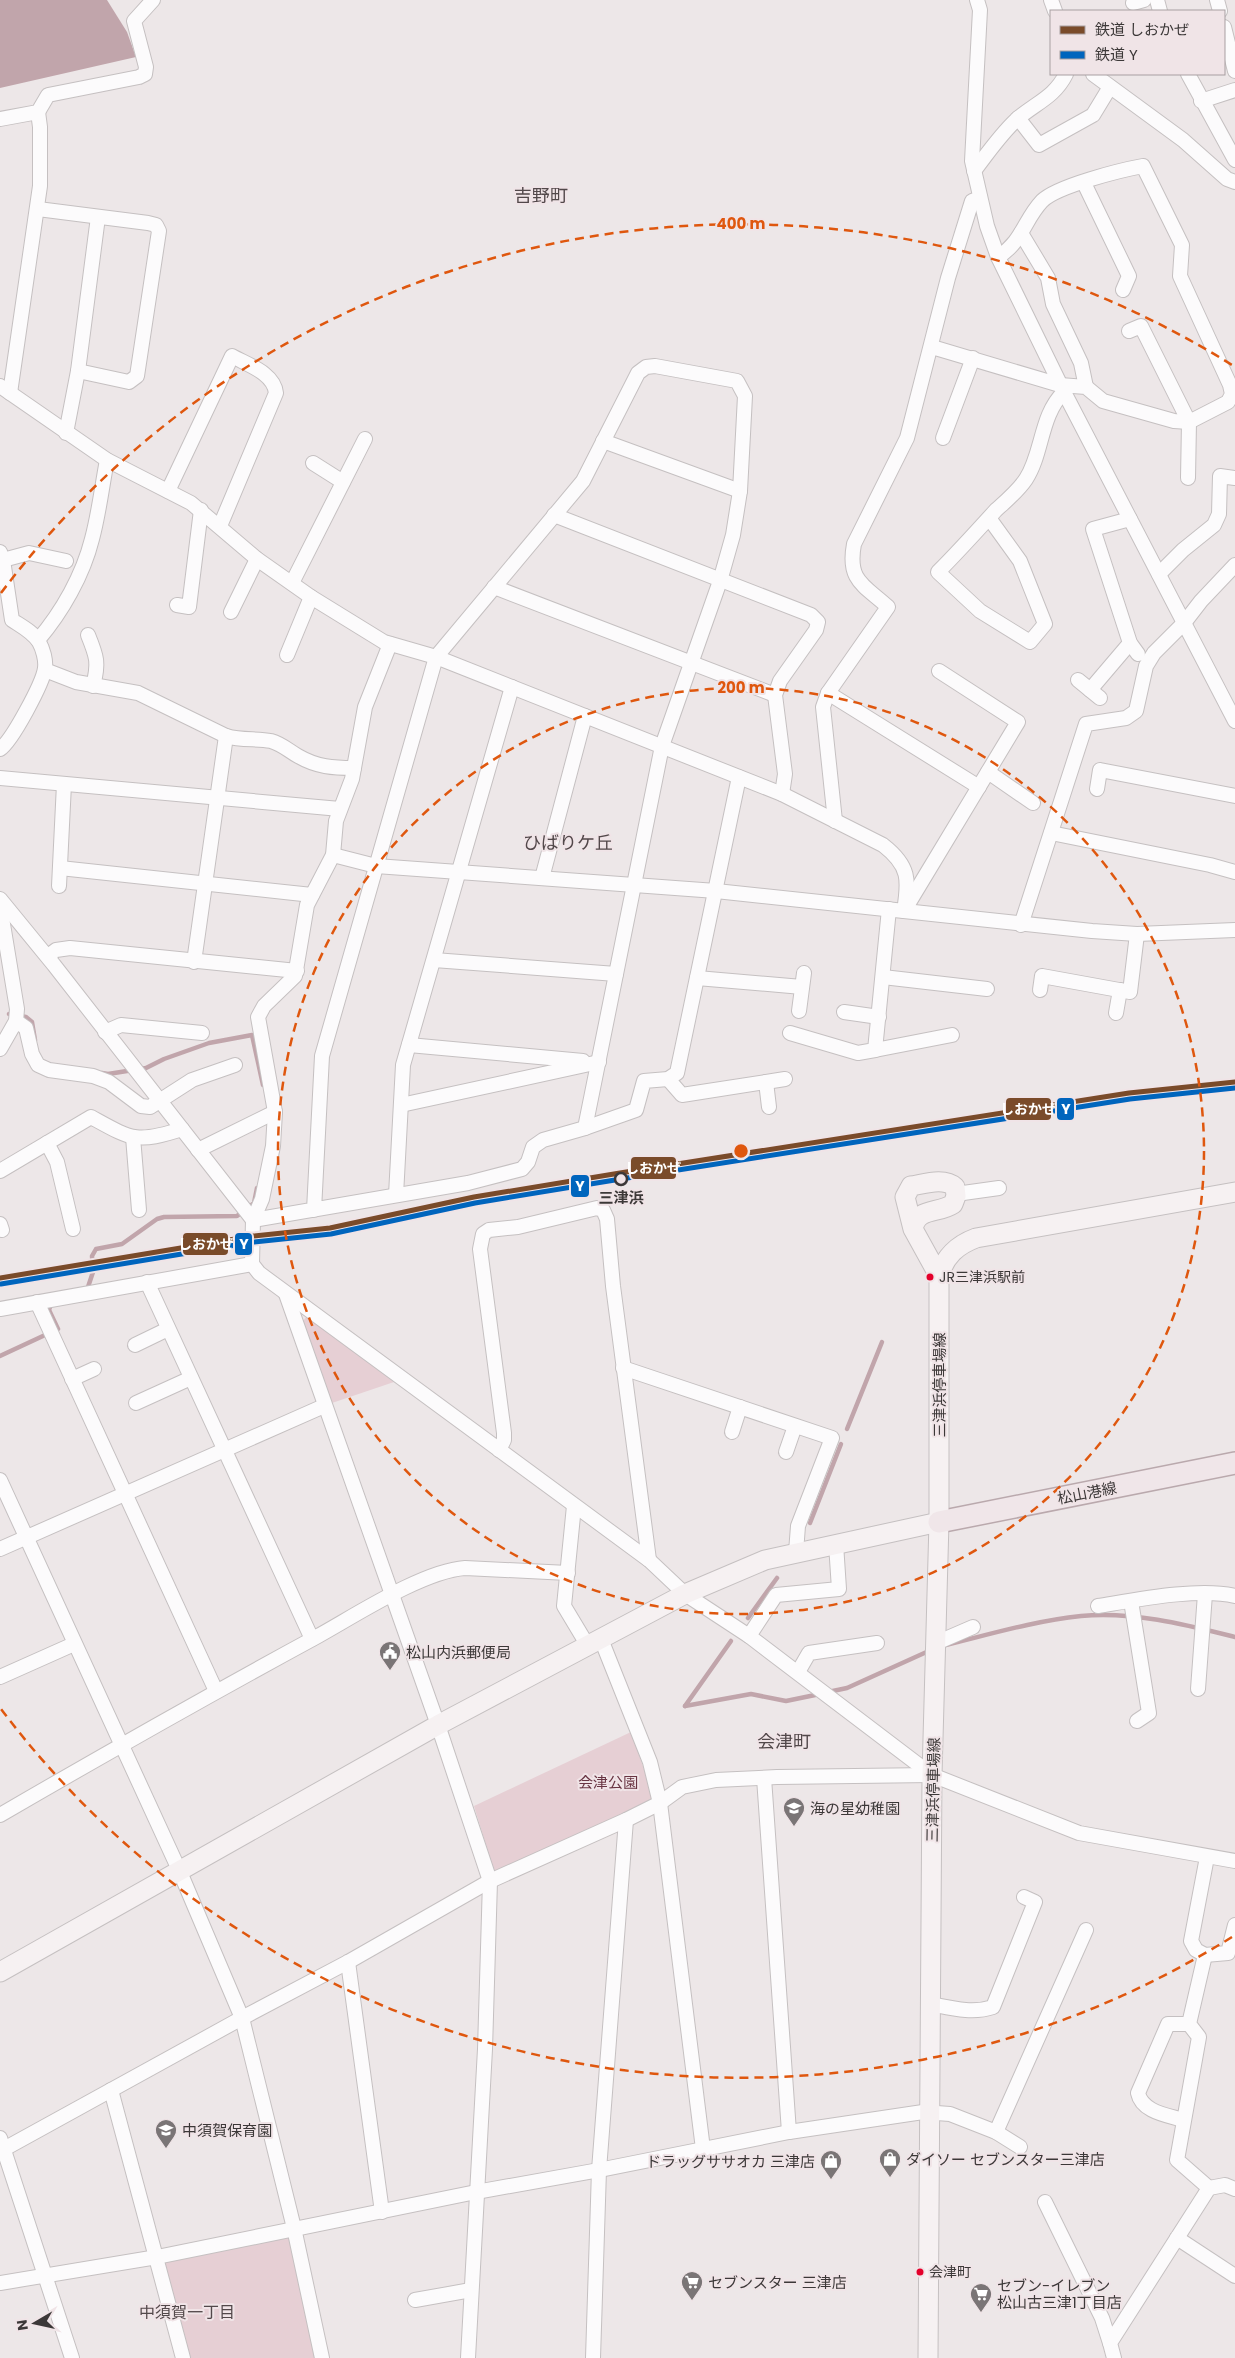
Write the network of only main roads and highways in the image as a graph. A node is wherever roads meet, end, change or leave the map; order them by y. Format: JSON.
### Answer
{"nodes":[{"id":1,"x":1235,"y":1463,"type":"edge"},
{"id":2,"x":939,"y":1522,"type":"road end"}],
"edges":[{"from":1,"to":2,"type":"main road","name":"松山港線"}]}
